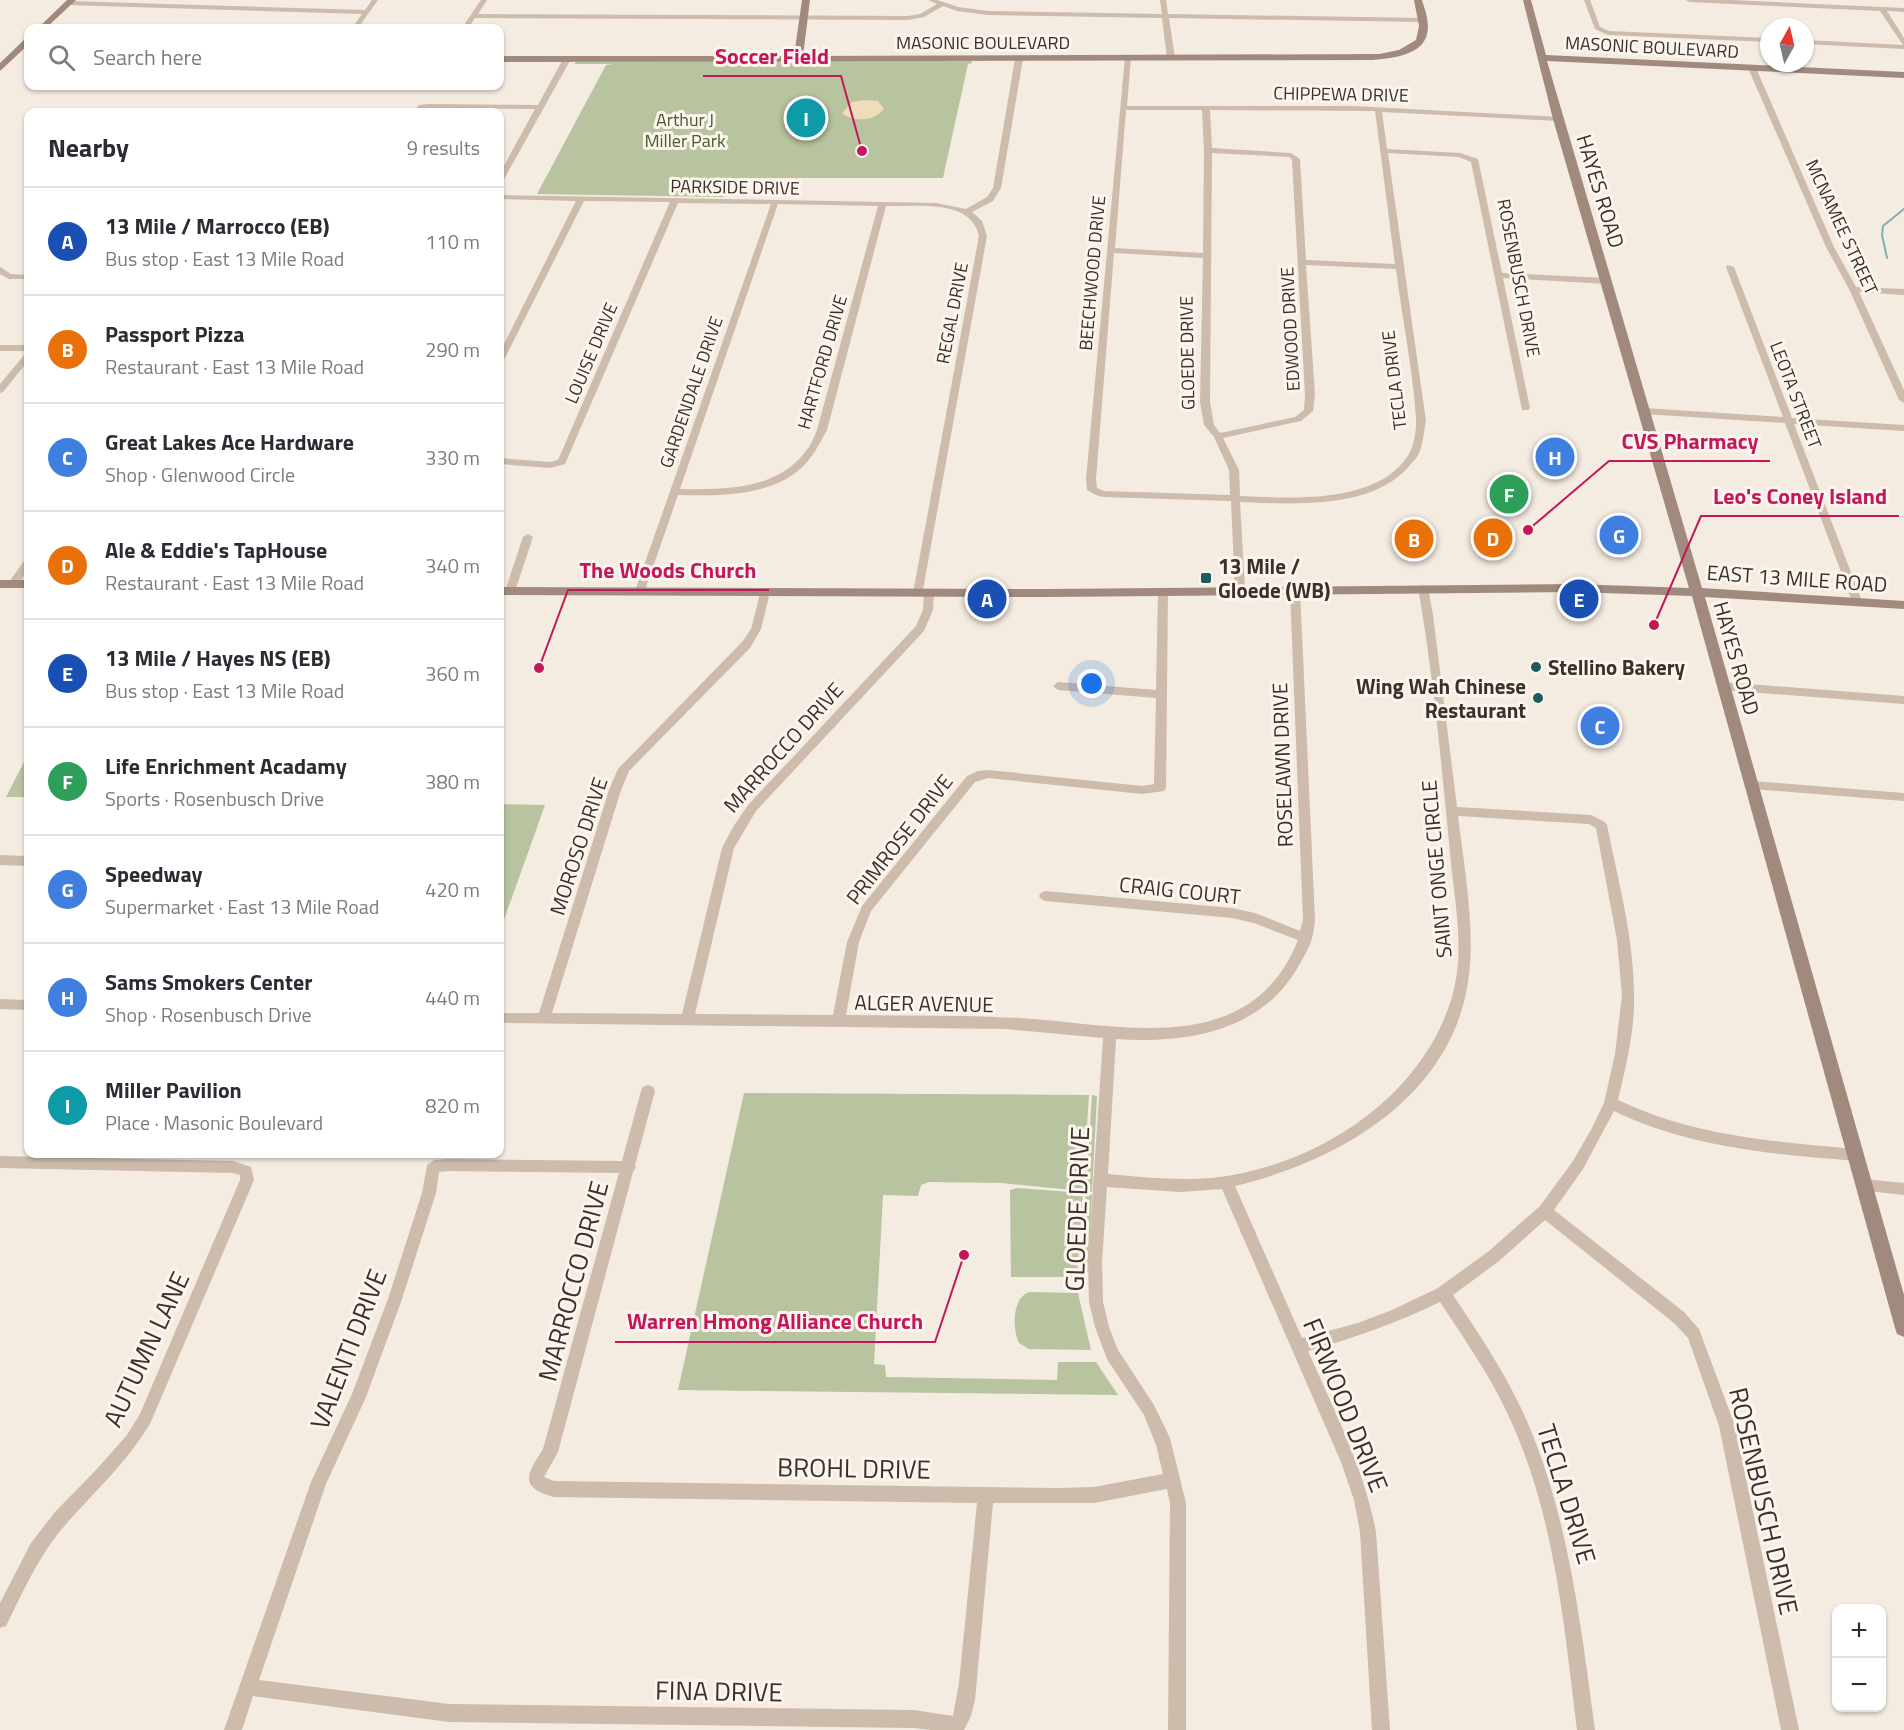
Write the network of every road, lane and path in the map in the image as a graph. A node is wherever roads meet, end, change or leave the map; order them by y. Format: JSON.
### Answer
{"nodes":[{"id":1,"x":375,"y":0,"type":"edge"},
{"id":2,"x":484,"y":0,"type":"edge"},
{"id":3,"x":806,"y":0,"type":"edge"},
{"id":4,"x":931,"y":0,"type":"edge"},
{"id":5,"x":1163,"y":0,"type":"edge"},
{"id":6,"x":1418,"y":0,"type":"edge"},
{"id":7,"x":1527,"y":0,"type":"edge"},
{"id":8,"x":1587,"y":0,"type":"edge"},
{"id":9,"x":1689,"y":0,"type":"edge"},
{"id":10,"x":70,"y":2,"type":"edge"},
{"id":11,"x":942,"y":4,"type":"junction"},
{"id":12,"x":1882,"y":9,"type":"junction"},
{"id":13,"x":1904,"y":10,"type":"edge"},
{"id":14,"x":366,"y":12,"type":"junction"},
{"id":15,"x":474,"y":16,"type":"junction"},
{"id":16,"x":1165,"y":16,"type":"junction"},
{"id":17,"x":803,"y":19,"type":"junction"},
{"id":18,"x":1422,"y":20,"type":"junction"},
{"id":19,"x":46,"y":24,"type":"edge"},
{"id":20,"x":358,"y":24,"type":"edge"},
{"id":21,"x":468,"y":24,"type":"edge"},
{"id":22,"x":1760,"y":40,"type":"edge"},
{"id":23,"x":1814,"y":42,"type":"edge"},
{"id":24,"x":24,"y":44,"type":"edge"},
{"id":25,"x":1904,"y":45,"type":"edge"},
{"id":26,"x":1127,"y":58,"type":"junction"},
{"id":27,"x":1170,"y":58,"type":"junction"},
{"id":28,"x":1543,"y":58,"type":"junction"},
{"id":29,"x":5,"y":59,"type":"edge"},
{"id":30,"x":504,"y":59,"type":"edge"},
{"id":31,"x":567,"y":59,"type":"junction"},
{"id":32,"x":798,"y":59,"type":"junction"},
{"id":33,"x":1019,"y":59,"type":"junction"},
{"id":34,"x":24,"y":60,"type":"edge"},
{"id":35,"x":0,"y":68,"type":"edge"},
{"id":36,"x":1752,"y":68,"type":"junction"},
{"id":37,"x":1904,"y":75,"type":"edge"},
{"id":38,"x":540,"y":107,"type":"junction"},
{"id":39,"x":421,"y":108,"type":"edge"},
{"id":40,"x":1123,"y":108,"type":"junction"},
{"id":41,"x":1206,"y":108,"type":"junction"},
{"id":42,"x":1378,"y":109,"type":"junction"},
{"id":43,"x":1558,"y":119,"type":"junction"},
{"id":44,"x":1208,"y":150,"type":"junction"},
{"id":45,"x":1384,"y":151,"type":"junction"},
{"id":46,"x":504,"y":172,"type":"edge"},
{"id":47,"x":504,"y":197,"type":"edge"},
{"id":48,"x":581,"y":200,"type":"junction"},
{"id":49,"x":675,"y":200,"type":"junction"},
{"id":50,"x":775,"y":203,"type":"junction"},
{"id":51,"x":882,"y":205,"type":"junction"},
{"id":52,"x":968,"y":211,"type":"junction"},
{"id":53,"x":1111,"y":250,"type":"junction"},
{"id":54,"x":1206,"y":256,"type":"junction"},
{"id":55,"x":1303,"y":262,"type":"junction"},
{"id":56,"x":1399,"y":267,"type":"junction"},
{"id":57,"x":1730,"y":267,"type":"dead end"},
{"id":58,"x":0,"y":270,"type":"edge"},
{"id":59,"x":1499,"y":275,"type":"junction"},
{"id":60,"x":24,"y":277,"type":"edge"},
{"id":61,"x":1606,"y":281,"type":"junction"},
{"id":62,"x":1853,"y":290,"type":"junction"},
{"id":63,"x":1904,"y":292,"type":"edge"},
{"id":64,"x":0,"y":348,"type":"edge"},
{"id":65,"x":24,"y":348,"type":"edge"},
{"id":66,"x":504,"y":352,"type":"edge"},
{"id":67,"x":24,"y":361,"type":"edge"},
{"id":68,"x":0,"y":390,"type":"edge"},
{"id":69,"x":1904,"y":400,"type":"edge"},
{"id":70,"x":1525,"y":408,"type":"dead end"},
{"id":71,"x":1644,"y":411,"type":"junction"},
{"id":72,"x":1788,"y":421,"type":"junction"},
{"id":73,"x":1904,"y":428,"type":"edge"},
{"id":74,"x":1218,"y":436,"type":"junction"},
{"id":75,"x":504,"y":461,"type":"edge"},
{"id":76,"x":1092,"y":490,"type":"joint"},
{"id":77,"x":674,"y":492,"type":"junction"},
{"id":78,"x":1236,"y":498,"type":"junction"},
{"id":79,"x":528,"y":537,"type":"dead end"},
{"id":80,"x":24,"y":567,"type":"edge"},
{"id":81,"x":7,"y":584,"type":"edge"},
{"id":82,"x":24,"y":584,"type":"edge"},
{"id":83,"x":1423,"y":588,"type":"junction"},
{"id":84,"x":1240,"y":590,"type":"junction"},
{"id":85,"x":1295,"y":590,"type":"junction"},
{"id":86,"x":505,"y":591,"type":"edge"},
{"id":87,"x":640,"y":591,"type":"junction"},
{"id":88,"x":1163,"y":591,"type":"junction"},
{"id":89,"x":1696,"y":591,"type":"junction"},
{"id":90,"x":765,"y":592,"type":"junction"},
{"id":91,"x":923,"y":592,"type":"junction"},
{"id":92,"x":1857,"y":601,"type":"junction"},
{"id":93,"x":1904,"y":605,"type":"edge"},
{"id":94,"x":1058,"y":686,"type":"dead end"},
{"id":95,"x":1723,"y":686,"type":"junction"},
{"id":96,"x":1161,"y":694,"type":"junction"},
{"id":97,"x":1904,"y":700,"type":"edge"},
{"id":98,"x":1751,"y":785,"type":"junction"},
{"id":99,"x":1904,"y":797,"type":"edge"},
{"id":100,"x":1452,"y":811,"type":"junction"},
{"id":101,"x":0,"y":860,"type":"edge"},
{"id":102,"x":24,"y":861,"type":"edge"},
{"id":103,"x":1046,"y":896,"type":"dead end"},
{"id":104,"x":1306,"y":938,"type":"junction"},
{"id":105,"x":0,"y":1004,"type":"edge"},
{"id":106,"x":24,"y":1005,"type":"edge"},
{"id":107,"x":544,"y":1017,"type":"junction"},
{"id":108,"x":504,"y":1018,"type":"edge"},
{"id":109,"x":687,"y":1019,"type":"junction"},
{"id":110,"x":838,"y":1021,"type":"junction"},
{"id":111,"x":1110,"y":1033,"type":"junction"},
{"id":112,"x":648,"y":1091,"type":"dead end"},
{"id":113,"x":1611,"y":1103,"type":"junction"},
{"id":114,"x":1856,"y":1155,"type":"junction"},
{"id":115,"x":0,"y":1162,"type":"edge"},
{"id":116,"x":628,"y":1167,"type":"junction"},
{"id":117,"x":1101,"y":1180,"type":"junction"},
{"id":118,"x":1226,"y":1182,"type":"junction"},
{"id":119,"x":1864,"y":1185,"type":"junction"},
{"id":120,"x":1904,"y":1189,"type":"edge"},
{"id":121,"x":1545,"y":1211,"type":"junction"},
{"id":122,"x":1443,"y":1293,"type":"junction"},
{"id":123,"x":1904,"y":1328,"type":"edge"},
{"id":124,"x":1297,"y":1347,"type":"junction"},
{"id":125,"x":1173,"y":1480,"type":"junction"},
{"id":126,"x":536,"y":1481,"type":"joint"},
{"id":127,"x":986,"y":1495,"type":"junction"},
{"id":128,"x":0,"y":1620,"type":"edge"},
{"id":129,"x":249,"y":1687,"type":"junction"},
{"id":130,"x":233,"y":1730,"type":"edge"},
{"id":131,"x":1176,"y":1730,"type":"edge"},
{"id":132,"x":1381,"y":1730,"type":"edge"},
{"id":133,"x":1586,"y":1730,"type":"edge"},
{"id":134,"x":1790,"y":1730,"type":"edge"}],
"edges":[{"from":1,"to":14,"type":"street"},
{"from":2,"to":15,"type":"street"},
{"from":3,"to":17,"type":"street"},
{"from":4,"to":11,"type":"street"},
{"from":5,"to":16,"type":"street"},
{"from":6,"to":18,"type":"street"},
{"from":7,"to":28,"type":"street","name":"HAYES ROAD"},
{"from":8,"to":22,"type":"street"},
{"from":9,"to":12,"type":"street"},
{"from":10,"to":14,"type":"street"},
{"from":10,"to":19,"type":"street"},
{"from":11,"to":16,"type":"street"},
{"from":11,"to":17,"type":"street"},
{"from":12,"to":13,"type":"street"},
{"from":12,"to":25,"type":"street"},
{"from":14,"to":20,"type":"street"},
{"from":15,"to":17,"type":"street"},
{"from":15,"to":21,"type":"street"},
{"from":16,"to":18,"type":"street"},
{"from":16,"to":27,"type":"street"},
{"from":17,"to":32,"type":"street"},
{"from":18,"to":27,"type":"street","name":"MASONIC BOULEVARD"},
{"from":23,"to":25,"type":"street"},
{"from":24,"to":29,"type":"street"},
{"from":26,"to":27,"type":"street","name":"MASONIC BOULEVARD"},
{"from":26,"to":33,"type":"street","name":"MASONIC BOULEVARD"},
{"from":26,"to":40,"type":"street","name":"BEECHWOOD DRIVE"},
{"from":28,"to":36,"type":"street","name":"MASONIC BOULEVARD"},
{"from":28,"to":43,"type":"street","name":"HAYES ROAD"},
{"from":29,"to":34,"type":"street"},
{"from":29,"to":35,"type":"street"},
{"from":30,"to":31,"type":"street","name":"MASONIC BOULEVARD"},
{"from":31,"to":32,"type":"street","name":"MASONIC BOULEVARD"},
{"from":31,"to":38,"type":"street"},
{"from":32,"to":33,"type":"street","name":"MASONIC BOULEVARD"},
{"from":33,"to":52,"type":"street"},
{"from":36,"to":37,"type":"street","name":"MASONIC BOULEVARD"},
{"from":36,"to":62,"type":"street","name":"MCNAMEE STREET"},
{"from":38,"to":39,"type":"street"},
{"from":38,"to":46,"type":"street"},
{"from":40,"to":41,"type":"street","name":"CHIPPEWA DRIVE"},
{"from":40,"to":53,"type":"street","name":"BEECHWOOD DRIVE"},
{"from":41,"to":42,"type":"street","name":"CHIPPEWA DRIVE"},
{"from":41,"to":44,"type":"street","name":"GLOEDE DRIVE"},
{"from":42,"to":43,"type":"street","name":"CHIPPEWA DRIVE"},
{"from":42,"to":45,"type":"street","name":"TECLA DRIVE"},
{"from":43,"to":61,"type":"street","name":"HAYES ROAD"},
{"from":44,"to":54,"type":"street","name":"GLOEDE DRIVE"},
{"from":44,"to":55,"type":"street","name":"EDWOOD DRIVE"},
{"from":45,"to":56,"type":"street","name":"TECLA DRIVE"},
{"from":45,"to":59,"type":"street","name":"ROSENBUSCH DRIVE"},
{"from":47,"to":48,"type":"street","name":"PARKSIDE DRIVE"},
{"from":48,"to":49,"type":"street","name":"PARKSIDE DRIVE"},
{"from":48,"to":66,"type":"street"},
{"from":49,"to":50,"type":"street","name":"PARKSIDE DRIVE"},
{"from":49,"to":75,"type":"street","name":"LOUISE DRIVE"},
{"from":50,"to":51,"type":"street","name":"PARKSIDE DRIVE"},
{"from":50,"to":77,"type":"street","name":"GARDENDALE DRIVE"},
{"from":51,"to":52,"type":"street","name":"PARKSIDE DRIVE"},
{"from":51,"to":77,"type":"street","name":"HARTFORD DRIVE"},
{"from":52,"to":91,"type":"street","name":"REGAL DRIVE"},
{"from":53,"to":54,"type":"street"},
{"from":53,"to":76,"type":"street","name":"BEECHWOOD DRIVE"},
{"from":54,"to":74,"type":"street","name":"GLOEDE DRIVE"},
{"from":55,"to":56,"type":"street"},
{"from":55,"to":74,"type":"street","name":"EDWOOD DRIVE"},
{"from":56,"to":78,"type":"street","name":"TECLA DRIVE"},
{"from":57,"to":72,"type":"street","name":"LEOTA STREET"},
{"from":58,"to":60,"type":"street"},
{"from":59,"to":61,"type":"street"},
{"from":59,"to":70,"type":"street","name":"ROSENBUSCH DRIVE"},
{"from":61,"to":71,"type":"street","name":"HAYES ROAD"},
{"from":62,"to":63,"type":"street"},
{"from":62,"to":69,"type":"street","name":"MCNAMEE STREET"},
{"from":64,"to":65,"type":"street"},
{"from":67,"to":68,"type":"street"},
{"from":71,"to":72,"type":"street"},
{"from":71,"to":89,"type":"street","name":"HAYES ROAD"},
{"from":72,"to":73,"type":"street"},
{"from":72,"to":92,"type":"street","name":"LEOTA STREET"},
{"from":74,"to":78,"type":"street","name":"GLOEDE DRIVE"},
{"from":76,"to":78,"type":"street","name":"TECLA DRIVE"},
{"from":77,"to":87,"type":"street","name":"GARDENDALE DRIVE"},
{"from":78,"to":84,"type":"street","name":"GLOEDE DRIVE"},
{"from":79,"to":86,"type":"street"},
{"from":80,"to":81,"type":"street"},
{"from":81,"to":82,"type":"street"},
{"from":83,"to":85,"type":"street","name":"EAST 13 MILE ROAD"},
{"from":83,"to":89,"type":"street","name":"EAST 13 MILE ROAD"},
{"from":83,"to":100,"type":"street","name":"SAINT ONGE CIRCLE"},
{"from":84,"to":85,"type":"street","name":"EAST 13 MILE ROAD"},
{"from":84,"to":88,"type":"street","name":"EAST 13 MILE ROAD"},
{"from":85,"to":104,"type":"street","name":"ROSELAWN DRIVE"},
{"from":86,"to":87,"type":"street","name":"EAST 13 MILE ROAD"},
{"from":87,"to":90,"type":"street","name":"EAST 13 MILE ROAD"},
{"from":88,"to":91,"type":"street","name":"EAST 13 MILE ROAD"},
{"from":88,"to":96,"type":"street","name":"PRIMROSE DRIVE"},
{"from":89,"to":92,"type":"street","name":"EAST 13 MILE ROAD"},
{"from":89,"to":95,"type":"street","name":"HAYES ROAD"},
{"from":90,"to":91,"type":"street","name":"EAST 13 MILE ROAD"},
{"from":90,"to":107,"type":"street","name":"MOROSO DRIVE"},
{"from":91,"to":109,"type":"street","name":"MARROCCO DRIVE"},
{"from":92,"to":93,"type":"street","name":"EAST 13 MILE ROAD"},
{"from":94,"to":96,"type":"street"},
{"from":95,"to":97,"type":"street"},
{"from":95,"to":98,"type":"street","name":"HAYES ROAD"},
{"from":96,"to":110,"type":"street","name":"PRIMROSE DRIVE"},
{"from":98,"to":99,"type":"street"},
{"from":98,"to":114,"type":"street","name":"HAYES ROAD"},
{"from":100,"to":113,"type":"street"},
{"from":100,"to":118,"type":"street","name":"SAINT ONGE CIRCLE"},
{"from":101,"to":102,"type":"street"},
{"from":103,"to":104,"type":"street","name":"CRAIG COURT"},
{"from":104,"to":111,"type":"street","name":"ALGER AVENUE"},
{"from":105,"to":106,"type":"street"},
{"from":107,"to":108,"type":"street","name":"ALGER AVENUE"},
{"from":107,"to":109,"type":"street","name":"ALGER AVENUE"},
{"from":109,"to":110,"type":"street","name":"ALGER AVENUE"},
{"from":110,"to":111,"type":"street","name":"ALGER AVENUE"},
{"from":111,"to":117,"type":"street","name":"GLOEDE DRIVE"},
{"from":112,"to":116,"type":"street","name":"MARROCCO DRIVE"},
{"from":113,"to":114,"type":"street"},
{"from":113,"to":121,"type":"street"},
{"from":114,"to":119,"type":"street","name":"HAYES ROAD"},
{"from":115,"to":128,"type":"street","name":"AUTUMN LANE"},
{"from":116,"to":126,"type":"street","name":"MARROCCO DRIVE"},
{"from":116,"to":129,"type":"street","name":"VALENTI DRIVE"},
{"from":117,"to":118,"type":"street","name":"SAINT ONGE CIRCLE"},
{"from":117,"to":125,"type":"street","name":"GLOEDE DRIVE"},
{"from":118,"to":124,"type":"street","name":"FIRWOOD DRIVE"},
{"from":119,"to":120,"type":"street"},
{"from":119,"to":123,"type":"street","name":"HAYES ROAD"},
{"from":121,"to":122,"type":"street"},
{"from":121,"to":134,"type":"street","name":"ROSENBUSCH DRIVE"},
{"from":122,"to":124,"type":"street"},
{"from":122,"to":133,"type":"street","name":"TECLA DRIVE"},
{"from":124,"to":132,"type":"street","name":"FIRWOOD DRIVE"},
{"from":125,"to":127,"type":"street","name":"BROHL DRIVE"},
{"from":125,"to":131,"type":"street","name":"GLOEDE DRIVE"},
{"from":126,"to":127,"type":"street","name":"BROHL DRIVE"},
{"from":127,"to":129,"type":"street","name":"FINA DRIVE"},
{"from":129,"to":130,"type":"street","name":"VALENTI DRIVE"}]}
